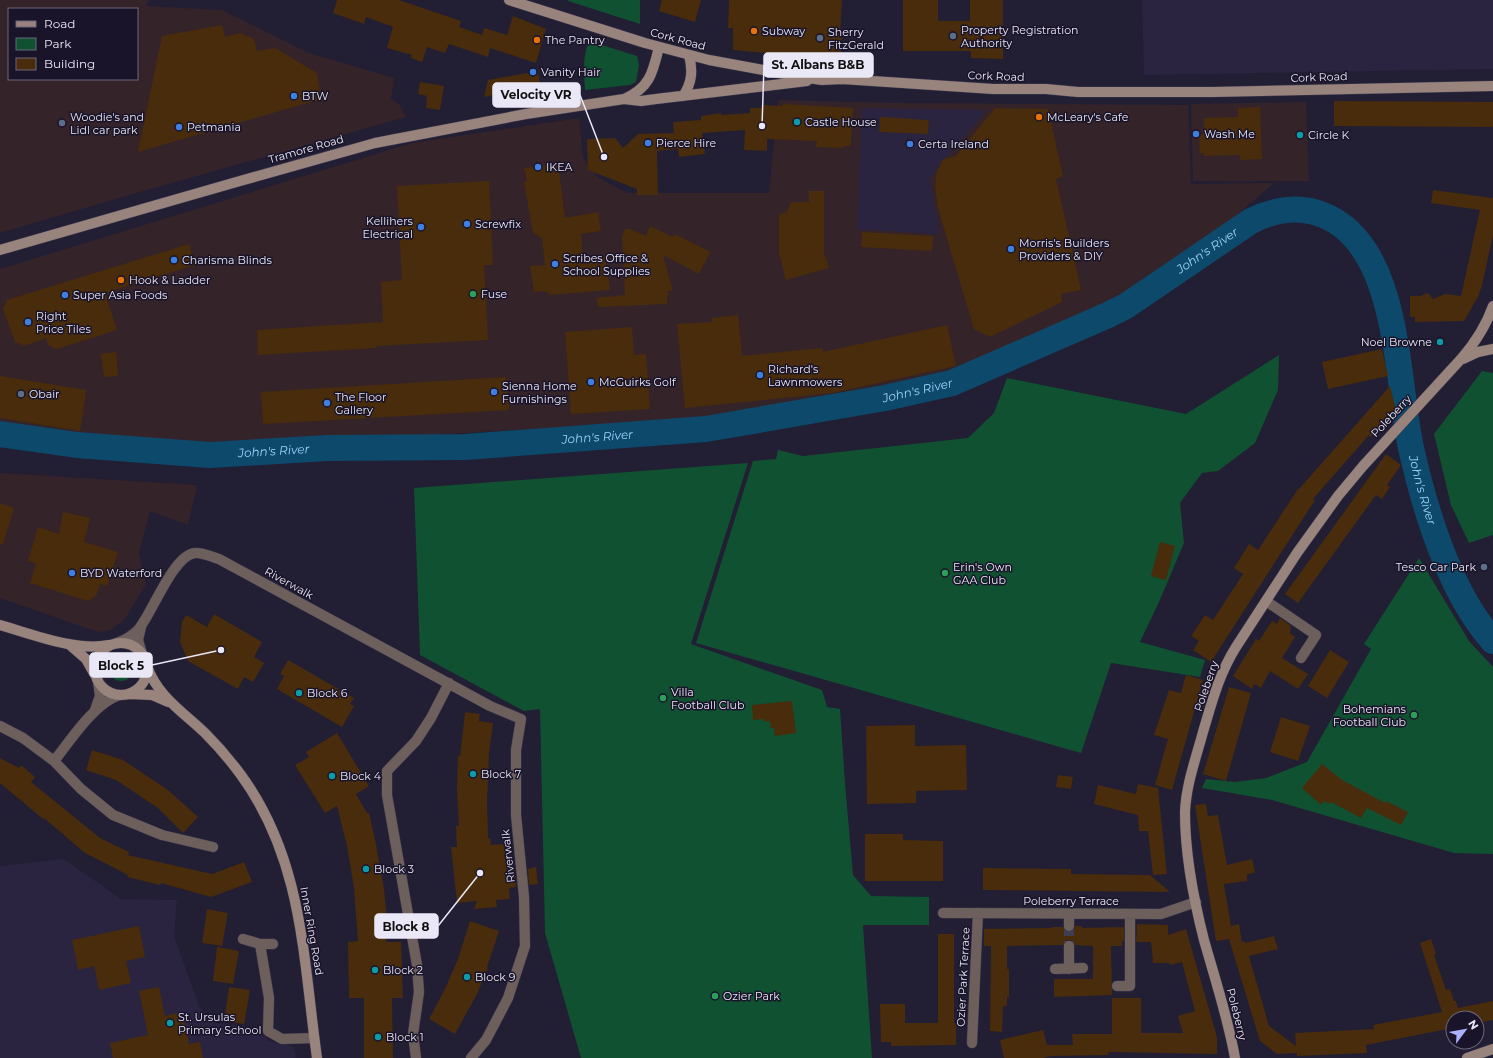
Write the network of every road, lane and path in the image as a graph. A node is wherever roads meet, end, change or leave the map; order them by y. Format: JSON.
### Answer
{"nodes":[{"id":1,"x":509,"y":0,"type":"edge"},
{"id":2,"x":659,"y":47,"type":"junction"},
{"id":3,"x":689,"y":55,"type":"junction"},
{"id":4,"x":822,"y":80,"type":"junction"},
{"id":5,"x":1493,"y":86,"type":"edge"},
{"id":6,"x":682,"y":96,"type":"junction"},
{"id":7,"x":624,"y":99,"type":"junction"},
{"id":8,"x":0,"y":250,"type":"edge"},
{"id":9,"x":1492,"y":308,"type":"edge"},
{"id":10,"x":1493,"y":326,"type":"edge"},
{"id":11,"x":1493,"y":349,"type":"edge"},
{"id":12,"x":1454,"y":367,"type":"junction"},
{"id":13,"x":1266,"y":601,"type":"junction"},
{"id":14,"x":142,"y":623,"type":"junction"},
{"id":15,"x":0,"y":625,"type":"edge"},
{"id":16,"x":68,"y":644,"type":"junction"},
{"id":17,"x":114,"y":644,"type":"junction"},
{"id":18,"x":142,"y":654,"type":"junction"},
{"id":19,"x":1301,"y":658,"type":"dead end"},
{"id":20,"x":147,"y":666,"type":"junction"},
{"id":21,"x":97,"y":678,"type":"junction"},
{"id":22,"x":449,"y":683,"type":"junction"},
{"id":23,"x":123,"y":695,"type":"junction"},
{"id":24,"x":171,"y":704,"type":"junction"},
{"id":25,"x":93,"y":714,"type":"junction"},
{"id":26,"x":0,"y":726,"type":"edge"},
{"id":27,"x":54,"y":762,"type":"junction"},
{"id":28,"x":213,"y":847,"type":"dead end"},
{"id":29,"x":1196,"y":902,"type":"junction"},
{"id":30,"x":944,"y":912,"type":"dead end"},
{"id":31,"x":978,"y":913,"type":"junction"},
{"id":32,"x":1069,"y":914,"type":"junction"},
{"id":33,"x":1130,"y":914,"type":"junction"},
{"id":34,"x":1069,"y":926,"type":"tunnel mouth"},
{"id":35,"x":243,"y":939,"type":"dead end"},
{"id":36,"x":260,"y":944,"type":"junction"},
{"id":37,"x":273,"y":944,"type":"dead end"},
{"id":38,"x":1069,"y":946,"type":"tunnel mouth"},
{"id":39,"x":1069,"y":968,"type":"junction"},
{"id":40,"x":1083,"y":968,"type":"dead end"},
{"id":41,"x":1055,"y":969,"type":"dead end"},
{"id":42,"x":1117,"y":986,"type":"dead end"},
{"id":43,"x":314,"y":1038,"type":"junction"},
{"id":44,"x":972,"y":1043,"type":"dead end"},
{"id":45,"x":1493,"y":1049,"type":"edge"},
{"id":46,"x":317,"y":1058,"type":"edge"},
{"id":47,"x":416,"y":1058,"type":"edge"},
{"id":48,"x":472,"y":1058,"type":"edge"},
{"id":49,"x":1235,"y":1058,"type":"edge"},
{"id":50,"x":1467,"y":1058,"type":"edge"}],
"edges":[{"from":1,"to":2,"type":"main road","name":"Cork Road"},
{"from":2,"to":3,"type":"main road","name":"Cork Road"},
{"from":2,"to":7,"type":"main road","name":"Tramore Road"},
{"from":3,"to":4,"type":"main road","name":"Cork Road"},
{"from":3,"to":6,"type":"main road"},
{"from":4,"to":5,"type":"main road","name":"Cork Road"},
{"from":4,"to":6,"type":"main road","name":"Tramore Road"},
{"from":6,"to":7,"type":"main road","name":"Tramore Road"},
{"from":7,"to":8,"type":"main road","name":"Tramore Road"},
{"from":9,"to":10,"type":"main road"},
{"from":9,"to":12,"type":"main road","name":"Poleberry"},
{"from":11,"to":12,"type":"main road","name":"Poleberry"},
{"from":12,"to":13,"type":"main road","name":"Poleberry"},
{"from":13,"to":19,"type":"street"},
{"from":13,"to":29,"type":"main road","name":"Poleberry"},
{"from":14,"to":17,"type":"street"},
{"from":14,"to":18,"type":"street"},
{"from":14,"to":22,"type":"street","name":"Riverwalk"},
{"from":15,"to":16,"type":"main road"},
{"from":16,"to":17,"type":"main road"},
{"from":16,"to":21,"type":"main road"},
{"from":17,"to":18,"type":"main road"},
{"from":17,"to":21,"type":"main road"},
{"from":18,"to":20,"type":"main road"},
{"from":20,"to":23,"type":"main road"},
{"from":20,"to":24,"type":"main road","name":"Inner Ring Road"},
{"from":21,"to":23,"type":"main road"},
{"from":21,"to":25,"type":"street"},
{"from":22,"to":47,"type":"street"},
{"from":22,"to":48,"type":"street","name":"Riverwalk"},
{"from":23,"to":24,"type":"main road","name":"Inner Ring Road"},
{"from":23,"to":25,"type":"street"},
{"from":24,"to":43,"type":"main road","name":"Inner Ring Road"},
{"from":25,"to":27,"type":"street"},
{"from":26,"to":27,"type":"street"},
{"from":27,"to":28,"type":"street"},
{"from":29,"to":33,"type":"street","name":"Poleberry Terrace"},
{"from":29,"to":49,"type":"main road","name":"Poleberry"},
{"from":30,"to":31,"type":"street","name":"Poleberry Terrace"},
{"from":31,"to":32,"type":"street","name":"Poleberry Terrace"},
{"from":31,"to":44,"type":"street","name":"Ozier Park Terrace"},
{"from":32,"to":33,"type":"street","name":"Poleberry Terrace"},
{"from":32,"to":34,"type":"street"},
{"from":33,"to":42,"type":"street"},
{"from":35,"to":36,"type":"street"},
{"from":36,"to":37,"type":"street"},
{"from":36,"to":43,"type":"street"},
{"from":38,"to":39,"type":"street"},
{"from":39,"to":40,"type":"street"},
{"from":39,"to":41,"type":"street"},
{"from":43,"to":46,"type":"main road","name":"Inner Ring Road"},
{"from":45,"to":50,"type":"main road"}]}
